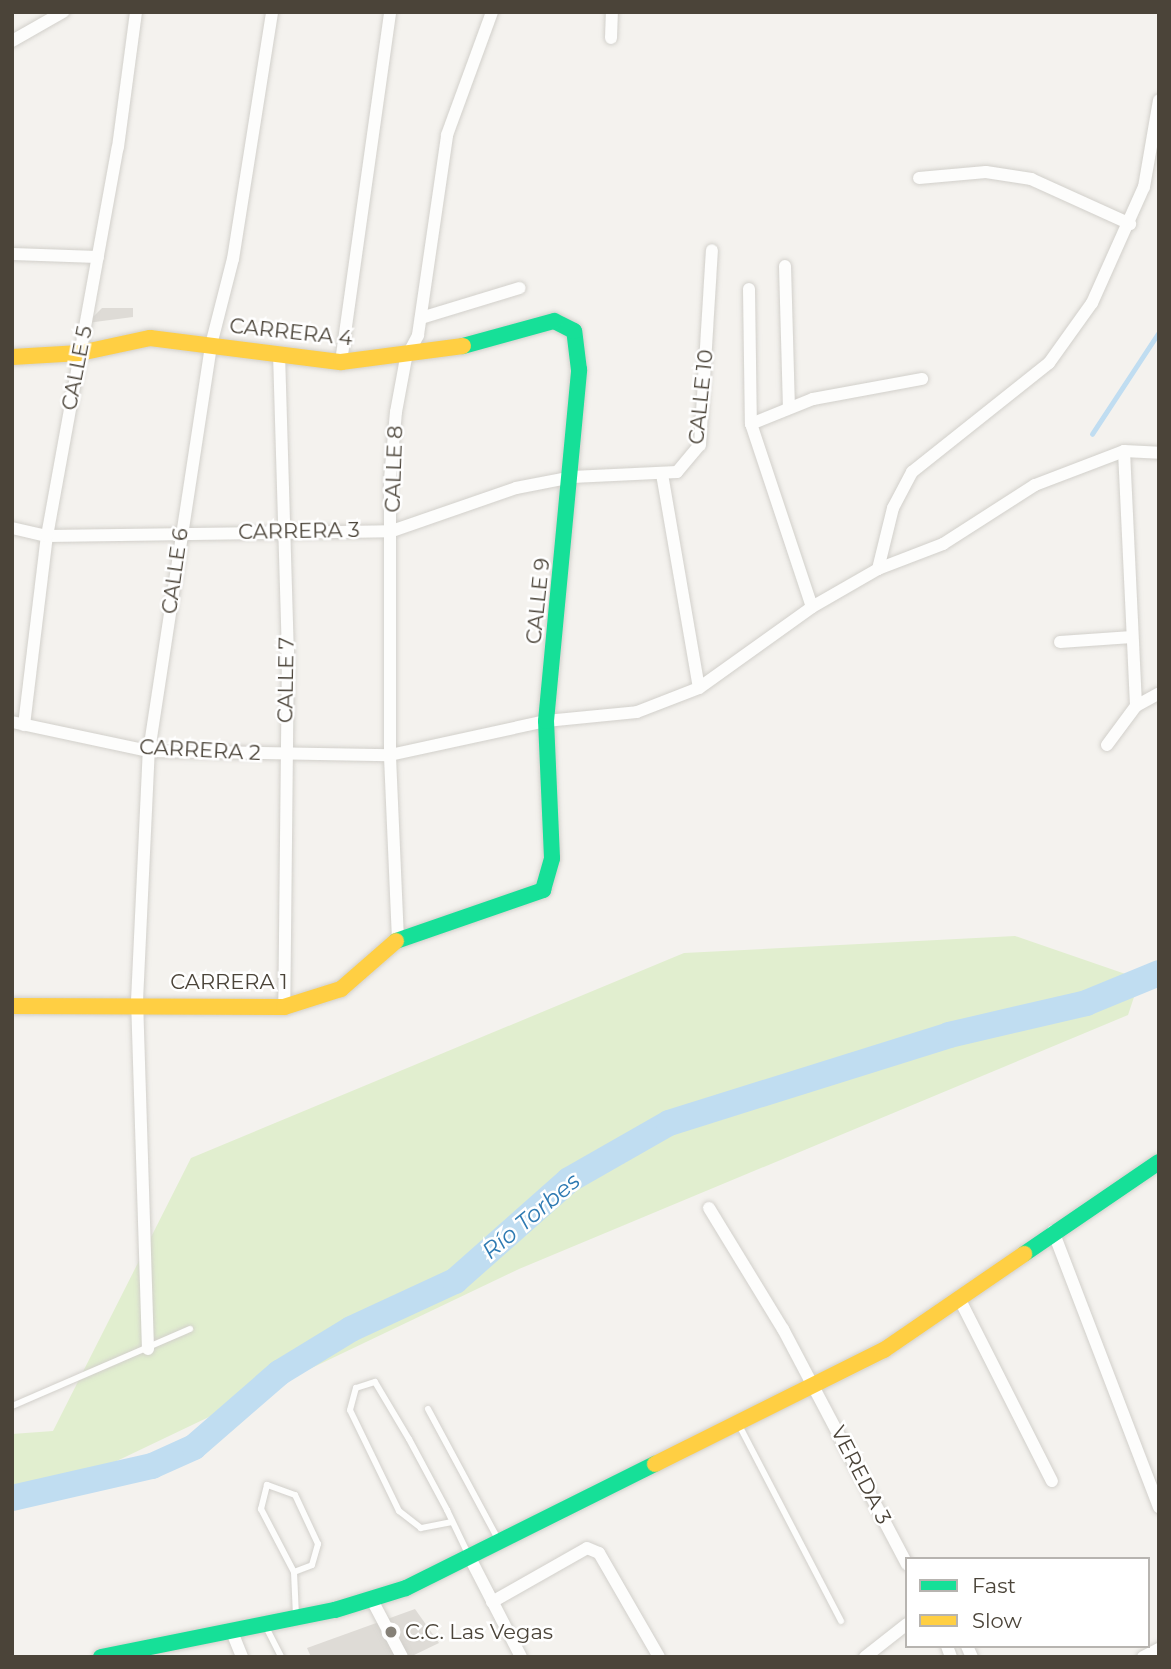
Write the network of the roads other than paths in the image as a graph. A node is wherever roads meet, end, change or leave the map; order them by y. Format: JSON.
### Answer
{"nodes":[{"id":1,"x":62,"y":12,"type":"edge"},
{"id":2,"x":136,"y":12,"type":"edge"},
{"id":3,"x":272,"y":12,"type":"edge"},
{"id":4,"x":390,"y":12,"type":"edge"},
{"id":5,"x":492,"y":12,"type":"edge"},
{"id":6,"x":612,"y":12,"type":"edge"},
{"id":7,"x":611,"y":38,"type":"dead end"},
{"id":8,"x":12,"y":41,"type":"edge"},
{"id":9,"x":1159,"y":100,"type":"edge"},
{"id":10,"x":919,"y":178,"type":"dead end"},
{"id":11,"x":1130,"y":224,"type":"junction"},
{"id":12,"x":712,"y":250,"type":"dead end"},
{"id":13,"x":12,"y":254,"type":"edge"},
{"id":14,"x":98,"y":257,"type":"junction"},
{"id":15,"x":785,"y":266,"type":"dead end"},
{"id":16,"x":520,"y":288,"type":"dead end"},
{"id":17,"x":750,"y":289,"type":"dead end"},
{"id":18,"x":421,"y":318,"type":"junction"},
{"id":19,"x":562,"y":322,"type":"joint"},
{"id":20,"x":211,"y":345,"type":"junction"},
{"id":21,"x":80,"y":353,"type":"junction"},
{"id":22,"x":279,"y":353,"type":"junction"},
{"id":23,"x":12,"y":357,"type":"edge"},
{"id":24,"x":406,"y":358,"type":"junction"},
{"id":25,"x":341,"y":362,"type":"junction"},
{"id":26,"x":922,"y":379,"type":"dead end"},
{"id":27,"x":789,"y":408,"type":"junction"},
{"id":28,"x":751,"y":424,"type":"junction"},
{"id":29,"x":1124,"y":451,"type":"junction"},
{"id":30,"x":1159,"y":453,"type":"edge"},
{"id":31,"x":662,"y":474,"type":"junction"},
{"id":32,"x":572,"y":477,"type":"junction"},
{"id":33,"x":12,"y":528,"type":"edge"},
{"id":34,"x":286,"y":529,"type":"junction"},
{"id":35,"x":392,"y":531,"type":"junction"},
{"id":36,"x":180,"y":534,"type":"junction"},
{"id":37,"x":47,"y":536,"type":"junction"},
{"id":38,"x":878,"y":569,"type":"junction"},
{"id":39,"x":811,"y":607,"type":"junction"},
{"id":40,"x":1132,"y":637,"type":"junction"},
{"id":41,"x":1060,"y":642,"type":"dead end"},
{"id":42,"x":699,"y":688,"type":"junction"},
{"id":43,"x":1159,"y":693,"type":"edge"},
{"id":44,"x":1136,"y":706,"type":"junction"},
{"id":45,"x":546,"y":721,"type":"junction"},
{"id":46,"x":18,"y":724,"type":"edge"},
{"id":47,"x":1107,"y":745,"type":"dead end"},
{"id":48,"x":149,"y":751,"type":"junction"},
{"id":49,"x":284,"y":755,"type":"junction"},
{"id":50,"x":390,"y":755,"type":"junction"},
{"id":51,"x":543,"y":890,"type":"joint"},
{"id":52,"x":398,"y":940,"type":"junction"},
{"id":53,"x":137,"y":1001,"type":"junction"},
{"id":54,"x":12,"y":1006,"type":"edge"},
{"id":55,"x":284,"y":1007,"type":"junction"},
{"id":56,"x":1159,"y":1162,"type":"edge"},
{"id":57,"x":709,"y":1208,"type":"dead end"},
{"id":58,"x":1053,"y":1231,"type":"junction"},
{"id":59,"x":960,"y":1300,"type":"junction"},
{"id":60,"x":190,"y":1329,"type":"dead end"},
{"id":61,"x":148,"y":1349,"type":"junction"},
{"id":62,"x":815,"y":1387,"type":"junction"},
{"id":63,"x":12,"y":1406,"type":"edge"},
{"id":64,"x":428,"y":1409,"type":"dead end"},
{"id":65,"x":739,"y":1425,"type":"junction"},
{"id":66,"x":1052,"y":1481,"type":"dead end"},
{"id":67,"x":1159,"y":1507,"type":"edge"},
{"id":68,"x":452,"y":1522,"type":"junction"},
{"id":69,"x":500,"y":1543,"type":"junction"},
{"id":70,"x":470,"y":1558,"type":"junction"},
{"id":71,"x":905,"y":1560,"type":"edge"},
{"id":72,"x":294,"y":1572,"type":"junction"},
{"id":73,"x":372,"y":1600,"type":"junction"},
{"id":74,"x":492,"y":1602,"type":"junction"},
{"id":75,"x":296,"y":1616,"type":"junction"},
{"id":76,"x":841,"y":1622,"type":"dead end"},
{"id":77,"x":265,"y":1623,"type":"junction"},
{"id":78,"x":905,"y":1626,"type":"edge"},
{"id":79,"x":232,"y":1632,"type":"junction"},
{"id":80,"x":1159,"y":1649,"type":"edge"},
{"id":81,"x":101,"y":1657,"type":"edge"},
{"id":82,"x":242,"y":1657,"type":"edge"},
{"id":83,"x":281,"y":1657,"type":"edge"},
{"id":84,"x":402,"y":1657,"type":"edge"},
{"id":85,"x":521,"y":1657,"type":"edge"},
{"id":86,"x":659,"y":1657,"type":"edge"},
{"id":87,"x":865,"y":1657,"type":"edge"},
{"id":88,"x":1143,"y":1657,"type":"edge"}],
"edges":[{"from":1,"to":8,"type":"street"},
{"from":2,"to":14,"type":"street","name":"CALLE 5"},
{"from":3,"to":20,"type":"street","name":"CALLE 6"},
{"from":4,"to":25,"type":"street"},
{"from":5,"to":18,"type":"street","name":"CALLE 8"},
{"from":6,"to":7,"type":"street"},
{"from":9,"to":11,"type":"street"},
{"from":10,"to":11,"type":"street"},
{"from":11,"to":38,"type":"street"},
{"from":12,"to":31,"type":"street","name":"CALLE 10"},
{"from":13,"to":14,"type":"street"},
{"from":14,"to":21,"type":"street","name":"CALLE 5"},
{"from":15,"to":27,"type":"street"},
{"from":16,"to":18,"type":"street"},
{"from":17,"to":28,"type":"street"},
{"from":18,"to":24,"type":"street","name":"CALLE 8"},
{"from":19,"to":24,"type":"street","name":"CARRERA 4"},
{"from":19,"to":32,"type":"street","name":"CALLE 9"},
{"from":20,"to":21,"type":"street","name":"CARRERA 4"},
{"from":20,"to":22,"type":"street","name":"CARRERA 4"},
{"from":20,"to":36,"type":"street","name":"CALLE 6"},
{"from":21,"to":23,"type":"street","name":"CARRERA 4"},
{"from":21,"to":37,"type":"street","name":"CALLE 5"},
{"from":22,"to":25,"type":"street","name":"CARRERA 4"},
{"from":22,"to":34,"type":"street","name":"CALLE 7"},
{"from":24,"to":25,"type":"street","name":"CARRERA 4"},
{"from":24,"to":35,"type":"street","name":"CALLE 8"},
{"from":26,"to":27,"type":"street"},
{"from":27,"to":28,"type":"street"},
{"from":28,"to":39,"type":"street"},
{"from":29,"to":30,"type":"street"},
{"from":29,"to":38,"type":"street","name":"CARRERA 2"},
{"from":29,"to":40,"type":"street"},
{"from":31,"to":32,"type":"street","name":"CARRERA 3"},
{"from":31,"to":42,"type":"street"},
{"from":32,"to":35,"type":"street","name":"CARRERA 3"},
{"from":32,"to":45,"type":"street","name":"CALLE 9"},
{"from":33,"to":37,"type":"street","name":"CARRERA 3"},
{"from":34,"to":35,"type":"street","name":"CARRERA 3"},
{"from":34,"to":36,"type":"street","name":"CARRERA 3"},
{"from":34,"to":49,"type":"street","name":"CALLE 7"},
{"from":35,"to":50,"type":"street","name":"CALLE 8"},
{"from":36,"to":37,"type":"street","name":"CARRERA 3"},
{"from":36,"to":48,"type":"street","name":"CALLE 6"},
{"from":37,"to":46,"type":"street","name":"CALLE 5"},
{"from":38,"to":39,"type":"street","name":"CARRERA 2"},
{"from":39,"to":42,"type":"street","name":"CARRERA 2"},
{"from":40,"to":41,"type":"street"},
{"from":40,"to":44,"type":"street"},
{"from":42,"to":45,"type":"street","name":"CARRERA 2"},
{"from":43,"to":44,"type":"street"},
{"from":44,"to":47,"type":"street"},
{"from":45,"to":50,"type":"street","name":"CARRERA 2"},
{"from":45,"to":51,"type":"street","name":"CALLE 9"},
{"from":46,"to":48,"type":"street","name":"CARRERA 2"},
{"from":48,"to":49,"type":"street","name":"CARRERA 2"},
{"from":48,"to":53,"type":"street","name":"CALLE 6"},
{"from":49,"to":50,"type":"street","name":"CARRERA 2"},
{"from":49,"to":55,"type":"street","name":"CALLE 7"},
{"from":50,"to":52,"type":"street","name":"CALLE 8"},
{"from":51,"to":52,"type":"street","name":"CARRERA 1"},
{"from":52,"to":55,"type":"street","name":"CARRERA 1"},
{"from":53,"to":54,"type":"street","name":"CARRERA 1"},
{"from":53,"to":55,"type":"street","name":"CARRERA 1"},
{"from":53,"to":61,"type":"street","name":"CALLE 6"},
{"from":56,"to":58,"type":"street"},
{"from":57,"to":62,"type":"street","name":"VEREDA 3"},
{"from":58,"to":59,"type":"street"},
{"from":58,"to":67,"type":"street"},
{"from":59,"to":62,"type":"street"},
{"from":59,"to":66,"type":"street"},
{"from":60,"to":61,"type":"lane"},
{"from":61,"to":63,"type":"lane"},
{"from":62,"to":65,"type":"street"},
{"from":62,"to":71,"type":"street","name":"VEREDA 3"},
{"from":64,"to":69,"type":"lane"},
{"from":65,"to":69,"type":"street"},
{"from":65,"to":76,"type":"lane"},
{"from":68,"to":68,"type":"lane"},
{"from":68,"to":70,"type":"lane"},
{"from":69,"to":70,"type":"street"},
{"from":70,"to":73,"type":"street"},
{"from":70,"to":74,"type":"street"},
{"from":72,"to":72,"type":"lane"},
{"from":72,"to":75,"type":"lane"},
{"from":73,"to":75,"type":"street"},
{"from":73,"to":84,"type":"street"},
{"from":74,"to":85,"type":"street"},
{"from":74,"to":86,"type":"street"},
{"from":75,"to":77,"type":"street"},
{"from":77,"to":79,"type":"street"},
{"from":77,"to":83,"type":"lane"},
{"from":78,"to":87,"type":"street"},
{"from":79,"to":81,"type":"street"},
{"from":79,"to":82,"type":"street"},
{"from":80,"to":88,"type":"street"}]}
